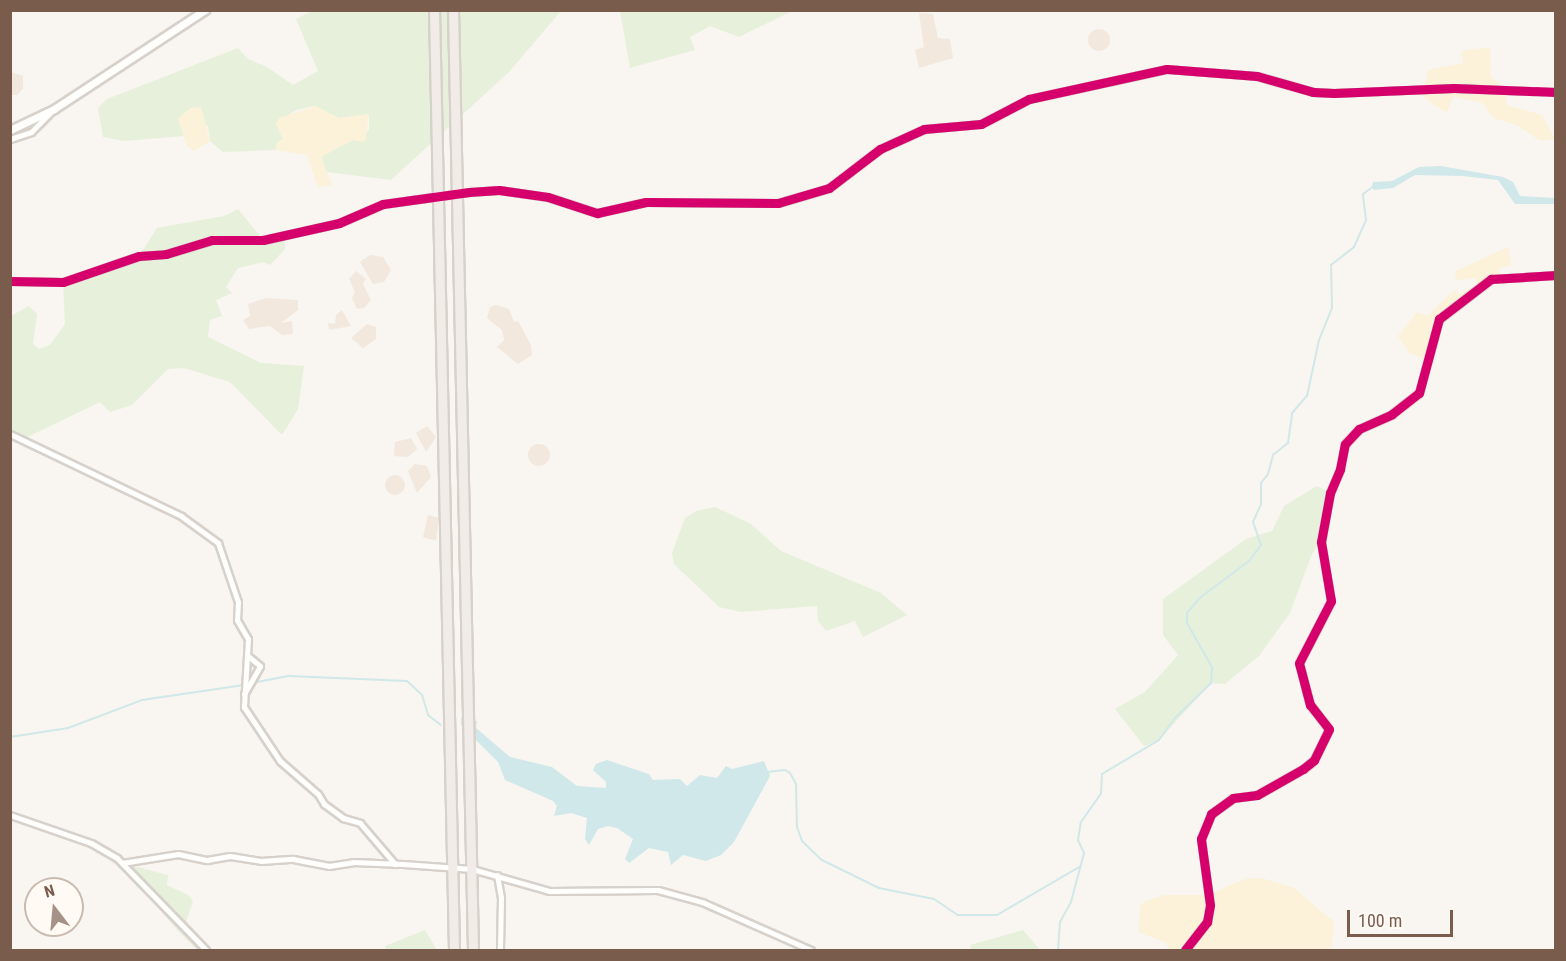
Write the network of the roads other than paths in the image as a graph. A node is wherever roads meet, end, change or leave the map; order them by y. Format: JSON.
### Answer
{"nodes":[{"id":1,"x":205,"y":10,"type":"edge"},
{"id":2,"x":434,"y":10,"type":"edge"},
{"id":3,"x":453,"y":10,"type":"edge"},
{"id":4,"x":1556,"y":92,"type":"edge"},
{"id":5,"x":54,"y":109,"type":"junction"},
{"id":6,"x":10,"y":130,"type":"edge"},
{"id":7,"x":10,"y":139,"type":"edge"},
{"id":8,"x":456,"y":194,"type":"junction"},
{"id":9,"x":438,"y":196,"type":"junction"},
{"id":10,"x":1556,"y":275,"type":"edge"},
{"id":11,"x":10,"y":281,"type":"edge"},
{"id":12,"x":10,"y":434,"type":"edge"},
{"id":13,"x":247,"y":655,"type":"junction"},
{"id":14,"x":243,"y":695,"type":"junction"},
{"id":15,"x":10,"y":815,"type":"edge"},
{"id":16,"x":123,"y":863,"type":"junction"},
{"id":17,"x":395,"y":864,"type":"junction"},
{"id":18,"x":452,"y":868,"type":"junction"},
{"id":19,"x":472,"y":869,"type":"junction"},
{"id":20,"x":497,"y":875,"type":"junction"},
{"id":21,"x":206,"y":951,"type":"edge"},
{"id":22,"x":454,"y":951,"type":"edge"},
{"id":23,"x":473,"y":951,"type":"edge"},
{"id":24,"x":500,"y":951,"type":"edge"},
{"id":25,"x":811,"y":951,"type":"edge"},
{"id":26,"x":1185,"y":951,"type":"edge"}],
"edges":[{"from":1,"to":5,"type":"street"},
{"from":2,"to":9,"type":"highway"},
{"from":3,"to":8,"type":"highway"},
{"from":4,"to":8,"type":"street"},
{"from":5,"to":6,"type":"street"},
{"from":5,"to":7,"type":"street"},
{"from":8,"to":9,"type":"street"},
{"from":8,"to":19,"type":"highway"},
{"from":9,"to":11,"type":"street"},
{"from":9,"to":18,"type":"highway"},
{"from":10,"to":26,"type":"street"},
{"from":12,"to":13,"type":"street"},
{"from":13,"to":14,"type":"street"},
{"from":13,"to":14,"type":"street"},
{"from":14,"to":17,"type":"street"},
{"from":15,"to":16,"type":"street"},
{"from":16,"to":17,"type":"street"},
{"from":16,"to":21,"type":"street"},
{"from":17,"to":18,"type":"street"},
{"from":18,"to":19,"type":"street"},
{"from":18,"to":22,"type":"highway"},
{"from":19,"to":20,"type":"street"},
{"from":19,"to":23,"type":"highway"},
{"from":20,"to":24,"type":"street"},
{"from":20,"to":25,"type":"street"}]}
